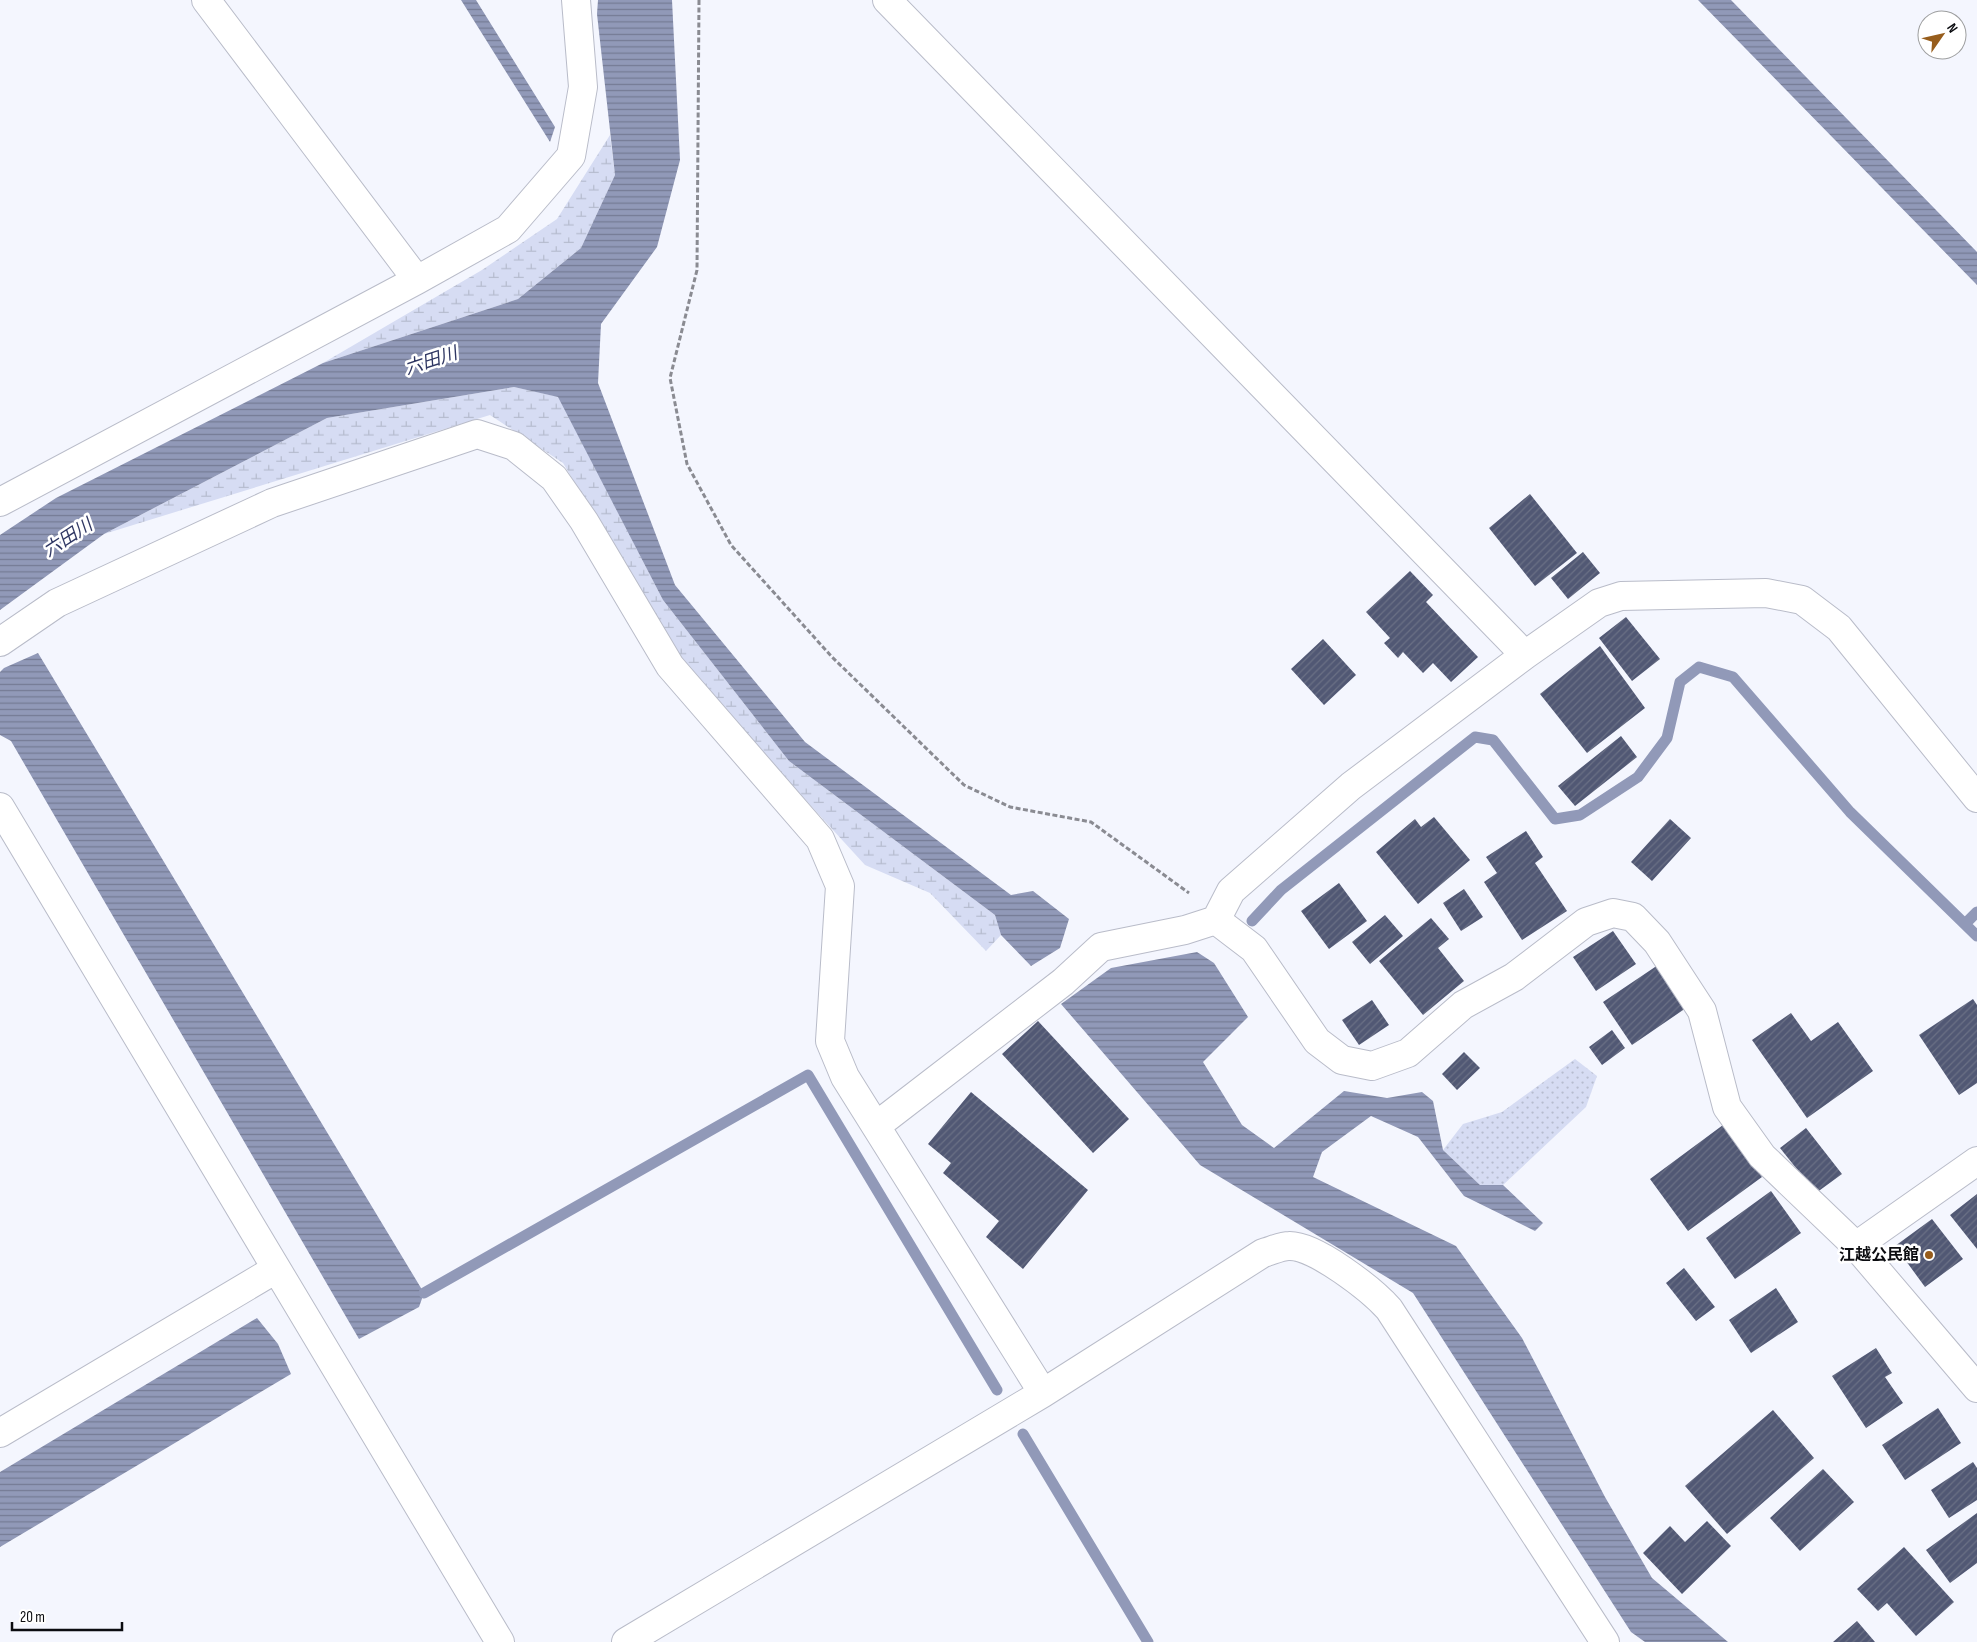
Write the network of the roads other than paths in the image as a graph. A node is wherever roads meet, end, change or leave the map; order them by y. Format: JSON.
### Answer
{"nodes":[{"id":1,"x":206,"y":0,"type":"edge"},
{"id":2,"x":576,"y":0,"type":"edge"},
{"id":3,"x":887,"y":0,"type":"edge"},
{"id":4,"x":417,"y":280,"type":"junction"},
{"id":5,"x":0,"y":502,"type":"edge"},
{"id":6,"x":0,"y":642,"type":"edge"},
{"id":7,"x":1525,"y":655,"type":"junction"},
{"id":8,"x":1977,"y":798,"type":"edge"},
{"id":9,"x":0,"y":807,"type":"edge"},
{"id":10,"x":1216,"y":920,"type":"junction"},
{"id":11,"x":876,"y":1126,"type":"junction"},
{"id":12,"x":1977,"y":1161,"type":"edge"},
{"id":13,"x":1856,"y":1246,"type":"junction"},
{"id":14,"x":276,"y":1268,"type":"junction"},
{"id":15,"x":1977,"y":1388,"type":"edge"},
{"id":16,"x":1043,"y":1393,"type":"junction"},
{"id":17,"x":0,"y":1433,"type":"edge"},
{"id":18,"x":500,"y":1642,"type":"edge"},
{"id":19,"x":626,"y":1642,"type":"edge"},
{"id":20,"x":1604,"y":1642,"type":"edge"}],
"edges":[{"from":1,"to":4,"type":"street"},
{"from":2,"to":4,"type":"street"},
{"from":3,"to":7,"type":"street"},
{"from":4,"to":5,"type":"street"},
{"from":6,"to":11,"type":"street"},
{"from":7,"to":8,"type":"street"},
{"from":7,"to":10,"type":"street"},
{"from":9,"to":14,"type":"street"},
{"from":10,"to":11,"type":"street"},
{"from":10,"to":13,"type":"street"},
{"from":11,"to":16,"type":"street"},
{"from":12,"to":13,"type":"street"},
{"from":13,"to":15,"type":"street"},
{"from":14,"to":17,"type":"street"},
{"from":14,"to":18,"type":"street"},
{"from":16,"to":19,"type":"street"},
{"from":16,"to":20,"type":"street"}]}
